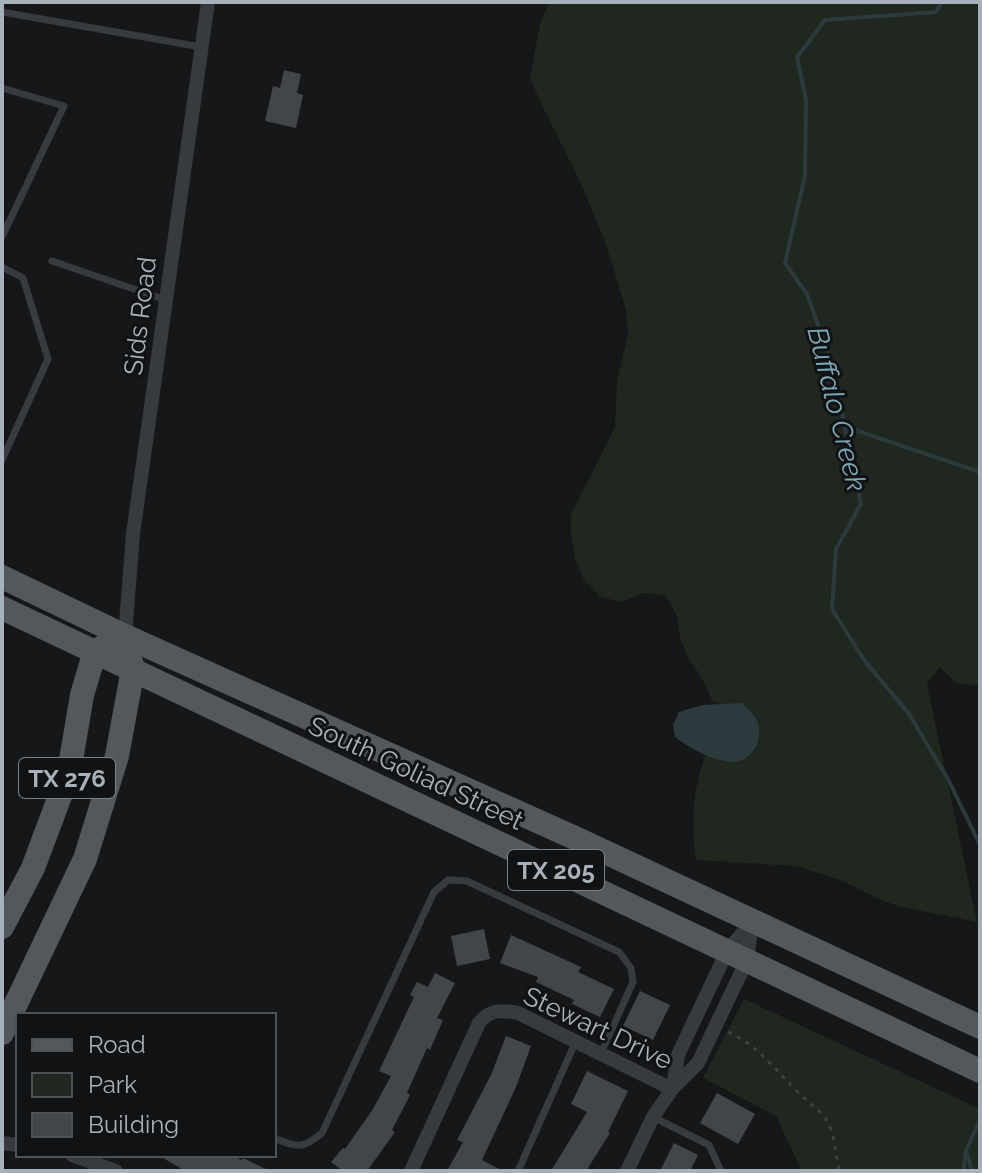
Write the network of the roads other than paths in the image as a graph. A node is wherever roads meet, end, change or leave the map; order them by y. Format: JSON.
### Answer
{"nodes":[{"id":1,"x":208,"y":2,"type":"edge"},
{"id":2,"x":2,"y":12,"type":"edge"},
{"id":3,"x":201,"y":47,"type":"junction"},
{"id":4,"x":2,"y":88,"type":"edge"},
{"id":5,"x":2,"y":237,"type":"edge"},
{"id":6,"x":52,"y":261,"type":"dead end"},
{"id":7,"x":2,"y":267,"type":"edge"},
{"id":8,"x":166,"y":300,"type":"junction"},
{"id":9,"x":2,"y":460,"type":"edge"},
{"id":10,"x":2,"y":577,"type":"edge"},
{"id":11,"x":2,"y":608,"type":"edge"},
{"id":12,"x":125,"y":636,"type":"junction"},
{"id":13,"x":95,"y":651,"type":"junction"},
{"id":14,"x":133,"y":669,"type":"junction"},
{"id":15,"x":752,"y":922,"type":"junction"},
{"id":16,"x":2,"y":927,"type":"edge"},
{"id":17,"x":737,"y":956,"type":"junction"},
{"id":18,"x":980,"y":1027,"type":"edge"},
{"id":19,"x":2,"y":1033,"type":"edge"},
{"id":20,"x":576,"y":1041,"type":"junction"},
{"id":21,"x":601,"y":1053,"type":"junction"},
{"id":22,"x":980,"y":1071,"type":"edge"},
{"id":23,"x":672,"y":1089,"type":"junction"},
{"id":24,"x":653,"y":1117,"type":"junction"},
{"id":25,"x":276,"y":1139,"type":"edge"},
{"id":26,"x":78,"y":1157,"type":"edge"},
{"id":27,"x":116,"y":1171,"type":"edge"},
{"id":28,"x":411,"y":1171,"type":"edge"},
{"id":29,"x":518,"y":1171,"type":"edge"},
{"id":30,"x":627,"y":1171,"type":"edge"},
{"id":31,"x":721,"y":1171,"type":"edge"}],
"edges":[{"from":1,"to":3,"type":"street","name":"Sids Road"},
{"from":2,"to":3,"type":"lane"},
{"from":3,"to":8,"type":"street","name":"Sids Road"},
{"from":4,"to":5,"type":"lane"},
{"from":6,"to":8,"type":"lane"},
{"from":7,"to":9,"type":"lane"},
{"from":8,"to":12,"type":"street","name":"Sids Road"},
{"from":10,"to":12,"type":"main road","name":"South Goliad Street","number":"TX 205"},
{"from":11,"to":13,"type":"main road","name":"South Goliad Street","number":"TX 205"},
{"from":12,"to":13,"type":"main road"},
{"from":12,"to":14,"type":"main road","number":"TX 276"},
{"from":12,"to":15,"type":"main road","name":"South Goliad Street","number":"TX 205"},
{"from":13,"to":14,"type":"main road","name":"South Goliad Street","number":"TX 205"},
{"from":13,"to":16,"type":"main road","number":"TX 276"},
{"from":14,"to":17,"type":"main road","name":"South Goliad Street","number":"TX 205"},
{"from":14,"to":19,"type":"main road","number":"TX 276"},
{"from":15,"to":17,"type":"street"},
{"from":15,"to":17,"type":"street"},
{"from":15,"to":18,"type":"main road","name":"South Goliad Street","number":"TX 205"},
{"from":17,"to":22,"type":"main road","name":"South Goliad Street","number":"TX 205"},
{"from":17,"to":23,"type":"street"},
{"from":17,"to":23,"type":"street"},
{"from":20,"to":21,"type":"street","name":"Stewart Drive"},
{"from":20,"to":28,"type":"street","name":"Stewart Drive"},
{"from":20,"to":29,"type":"lane"},
{"from":21,"to":23,"type":"street","name":"Stewart Drive"},
{"from":21,"to":25,"type":"lane"},
{"from":23,"to":24,"type":"street"},
{"from":24,"to":30,"type":"street"},
{"from":24,"to":31,"type":"lane"},
{"from":26,"to":27,"type":"street"}]}
